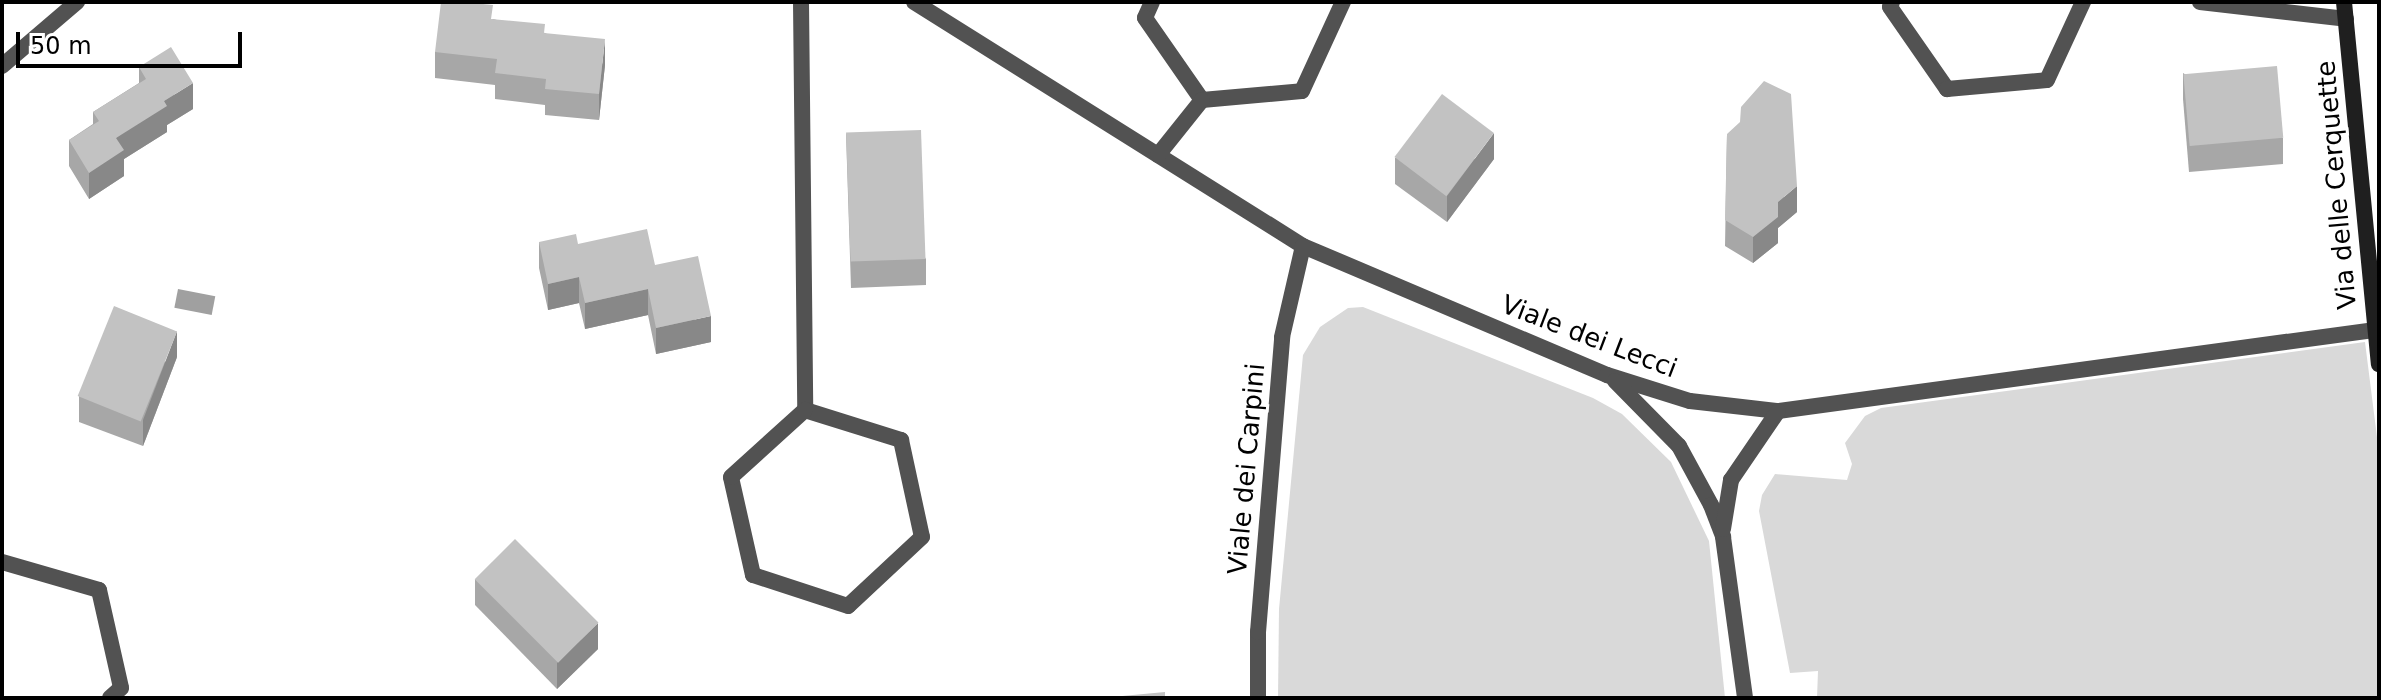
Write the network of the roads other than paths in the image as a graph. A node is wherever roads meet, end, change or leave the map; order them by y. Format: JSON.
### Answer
{"nodes":[{"id":1,"x":77,"y":2,"type":"edge"},
{"id":2,"x":801,"y":2,"type":"edge"},
{"id":3,"x":914,"y":2,"type":"edge"},
{"id":4,"x":1152,"y":2,"type":"edge"},
{"id":5,"x":1343,"y":2,"type":"edge"},
{"id":6,"x":1892,"y":2,"type":"edge"},
{"id":7,"x":2083,"y":2,"type":"edge"},
{"id":8,"x":2200,"y":2,"type":"edge"},
{"id":9,"x":2345,"y":11,"type":"edge"},
{"id":10,"x":2,"y":66,"type":"edge"},
{"id":11,"x":1202,"y":100,"type":"junction"},
{"id":12,"x":1158,"y":155,"type":"junction"},
{"id":13,"x":1303,"y":246,"type":"junction"},
{"id":14,"x":2374,"y":330,"type":"junction"},
{"id":15,"x":2379,"y":364,"type":"edge"},
{"id":16,"x":1607,"y":375,"type":"junction"},
{"id":17,"x":805,"y":410,"type":"junction"},
{"id":18,"x":1778,"y":411,"type":"junction"},
{"id":19,"x":1723,"y":537,"type":"junction"},
{"id":20,"x":2,"y":559,"type":"edge"},
{"id":21,"x":110,"y":698,"type":"edge"},
{"id":22,"x":1258,"y":698,"type":"edge"},
{"id":23,"x":1745,"y":698,"type":"edge"}],
"edges":[{"from":1,"to":10,"type":"street"},
{"from":2,"to":17,"type":"street"},
{"from":3,"to":12,"type":"street","name":"Viale dei Lecci"},
{"from":4,"to":11,"type":"street"},
{"from":5,"to":11,"type":"street"},
{"from":6,"to":7,"type":"street"},
{"from":8,"to":9,"type":"street"},
{"from":9,"to":14,"type":"street","name":"Via delle Cerquette"},
{"from":11,"to":12,"type":"street"},
{"from":12,"to":13,"type":"street","name":"Viale dei Lecci"},
{"from":13,"to":16,"type":"street","name":"Viale dei Lecci"},
{"from":13,"to":22,"type":"street","name":"Viale dei Carpini"},
{"from":14,"to":15,"type":"street","name":"Via delle Cerquette"},
{"from":14,"to":18,"type":"street","name":"Viale dei Lecci"},
{"from":16,"to":18,"type":"street","name":"Viale dei Lecci"},
{"from":16,"to":19,"type":"street"},
{"from":17,"to":17,"type":"street"},
{"from":18,"to":19,"type":"street"},
{"from":19,"to":23,"type":"street"},
{"from":20,"to":21,"type":"street"}]}
